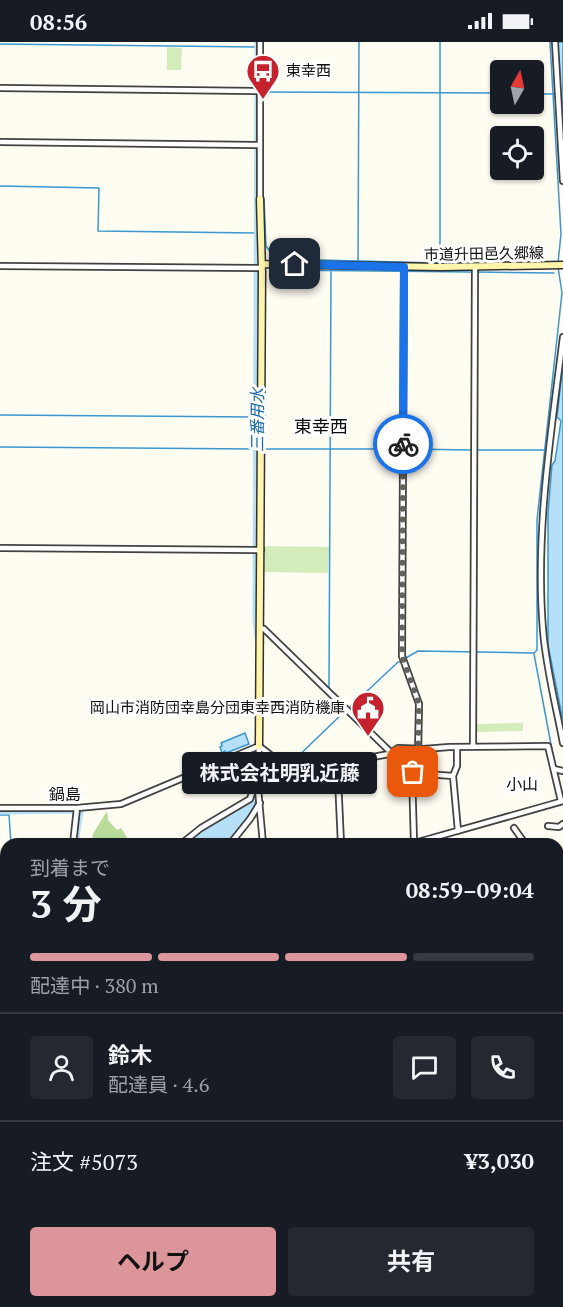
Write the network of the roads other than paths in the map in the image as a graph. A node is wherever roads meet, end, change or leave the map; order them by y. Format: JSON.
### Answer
{"nodes":[{"id":1,"x":260,"y":42,"type":"edge"},
{"id":2,"x":555,"y":42,"type":"edge"},
{"id":3,"x":0,"y":88,"type":"edge"},
{"id":4,"x":258,"y":91,"type":"junction"},
{"id":5,"x":0,"y":142,"type":"edge"},
{"id":6,"x":258,"y":145,"type":"junction"},
{"id":7,"x":563,"y":181,"type":"edge"},
{"id":8,"x":260,"y":198,"type":"joint"},
{"id":9,"x":563,"y":265,"type":"edge"},
{"id":10,"x":0,"y":266,"type":"edge"},
{"id":11,"x":259,"y":267,"type":"junction"},
{"id":12,"x":404,"y":270,"type":"junction"},
{"id":13,"x":475,"y":270,"type":"junction"},
{"id":14,"x":563,"y":337,"type":"edge"},
{"id":15,"x":0,"y":548,"type":"edge"},
{"id":16,"x":261,"y":550,"type":"junction"},
{"id":17,"x":260,"y":628,"type":"junction"},
{"id":18,"x":563,"y":743,"type":"edge"},
{"id":19,"x":257,"y":747,"type":"junction"},
{"id":20,"x":457,"y":747,"type":"junction"},
{"id":21,"x":472,"y":747,"type":"junction"},
{"id":22,"x":418,"y":748,"type":"junction"},
{"id":23,"x":392,"y":751,"type":"junction"},
{"id":24,"x":332,"y":768,"type":"junction"},
{"id":25,"x":554,"y":769,"type":"junction"},
{"id":26,"x":563,"y":771,"type":"edge"},
{"id":27,"x":413,"y":772,"type":"junction"},
{"id":28,"x":454,"y":775,"type":"junction"},
{"id":29,"x":258,"y":793,"type":"junction"},
{"id":30,"x":562,"y":801,"type":"edge"},
{"id":31,"x":0,"y":808,"type":"edge"},
{"id":32,"x":77,"y":811,"type":"junction"},
{"id":33,"x":563,"y":824,"type":"edge"},
{"id":34,"x":548,"y":826,"type":"dead end"},
{"id":35,"x":514,"y":828,"type":"dead end"},
{"id":36,"x":458,"y":831,"type":"junction"},
{"id":37,"x":74,"y":838,"type":"edge"},
{"id":38,"x":188,"y":838,"type":"edge"},
{"id":39,"x":235,"y":838,"type":"edge"},
{"id":40,"x":262,"y":838,"type":"edge"},
{"id":41,"x":341,"y":838,"type":"edge"},
{"id":42,"x":412,"y":838,"type":"edge"},
{"id":43,"x":441,"y":838,"type":"edge"},
{"id":44,"x":521,"y":838,"type":"edge"}],
"edges":[{"from":1,"to":4,"type":"street"},
{"from":2,"to":7,"type":"street"},
{"from":3,"to":4,"type":"street"},
{"from":4,"to":6,"type":"street"},
{"from":5,"to":6,"type":"street"},
{"from":6,"to":8,"type":"street"},
{"from":8,"to":11,"type":"street"},
{"from":9,"to":13,"type":"street","name":"市道升田邑久郷線"},
{"from":10,"to":11,"type":"street"},
{"from":11,"to":12,"type":"street","name":"市道升田邑久郷線"},
{"from":11,"to":16,"type":"street"},
{"from":12,"to":13,"type":"street","name":"市道升田邑久郷線"},
{"from":12,"to":22,"type":"street"},
{"from":13,"to":21,"type":"street"},
{"from":14,"to":18,"type":"street"},
{"from":15,"to":16,"type":"street"},
{"from":16,"to":17,"type":"street"},
{"from":17,"to":19,"type":"street"},
{"from":17,"to":23,"type":"street"},
{"from":19,"to":24,"type":"street"},
{"from":19,"to":29,"type":"street"},
{"from":19,"to":32,"type":"street"},
{"from":20,"to":21,"type":"street"},
{"from":20,"to":22,"type":"street"},
{"from":20,"to":28,"type":"street"},
{"from":21,"to":25,"type":"street"},
{"from":22,"to":23,"type":"street"},
{"from":22,"to":27,"type":"street"},
{"from":23,"to":24,"type":"street"},
{"from":23,"to":27,"type":"street"},
{"from":24,"to":41,"type":"street"},
{"from":25,"to":26,"type":"street"},
{"from":25,"to":30,"type":"street"},
{"from":27,"to":28,"type":"street"},
{"from":27,"to":42,"type":"street"},
{"from":28,"to":36,"type":"street"},
{"from":29,"to":38,"type":"street"},
{"from":29,"to":39,"type":"street"},
{"from":29,"to":40,"type":"street"},
{"from":30,"to":36,"type":"street"},
{"from":31,"to":32,"type":"street"},
{"from":32,"to":37,"type":"street"},
{"from":33,"to":34,"type":"street"},
{"from":35,"to":44,"type":"street"},
{"from":36,"to":43,"type":"street"}]}
